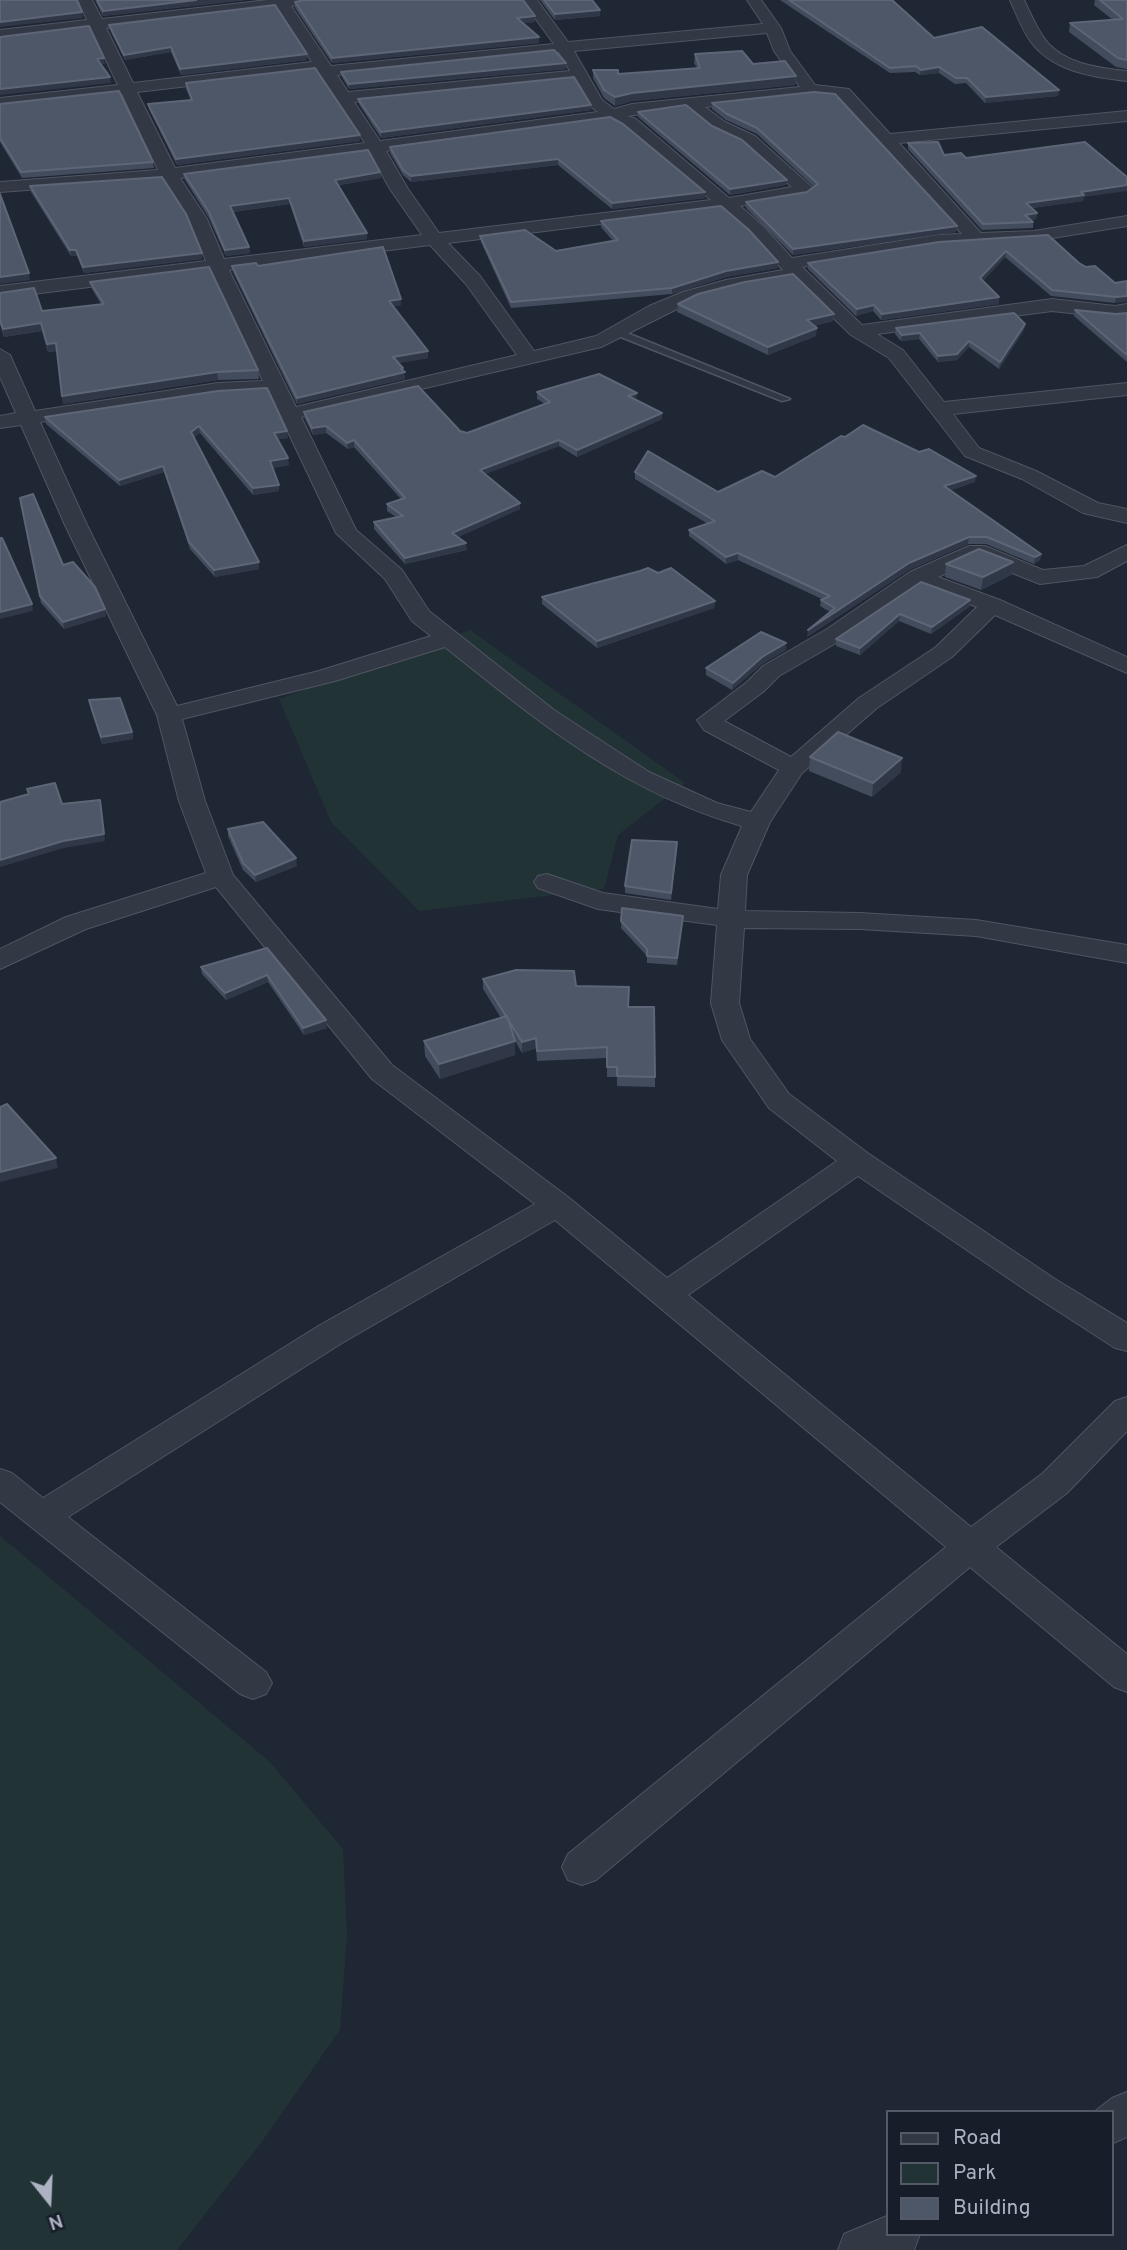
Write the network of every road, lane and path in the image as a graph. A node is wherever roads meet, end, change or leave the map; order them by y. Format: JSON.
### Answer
{"nodes":[{"id":1,"x":85,"y":0,"type":"edge"},
{"id":2,"x":303,"y":0,"type":"edge"},
{"id":3,"x":529,"y":0,"type":"edge"},
{"id":4,"x":754,"y":0,"type":"edge"},
{"id":5,"x":1017,"y":0,"type":"edge"},
{"id":6,"x":280,"y":1,"type":"edge"},
{"id":7,"x":95,"y":25,"type":"junction"},
{"id":8,"x":773,"y":28,"type":"junction"},
{"id":9,"x":0,"y":35,"type":"edge"},
{"id":10,"x":564,"y":47,"type":"junction"},
{"id":11,"x":322,"y":69,"type":"junction"},
{"id":12,"x":1105,"y":73,"type":"junction"},
{"id":13,"x":580,"y":75,"type":"junction"},
{"id":14,"x":1127,"y":76,"type":"edge"},
{"id":15,"x":125,"y":87,"type":"junction"},
{"id":16,"x":811,"y":90,"type":"junction"},
{"id":17,"x":1127,"y":95,"type":"edge"},
{"id":18,"x":341,"y":98,"type":"junction"},
{"id":19,"x":0,"y":103,"type":"edge"},
{"id":20,"x":690,"y":103,"type":"junction"},
{"id":21,"x":612,"y":115,"type":"junction"},
{"id":22,"x":1127,"y":116,"type":"edge"},
{"id":23,"x":886,"y":139,"type":"junction"},
{"id":24,"x":375,"y":146,"type":"junction"},
{"id":25,"x":169,"y":174,"type":"junction"},
{"id":26,"x":0,"y":187,"type":"edge"},
{"id":27,"x":723,"y":204,"type":"junction"},
{"id":28,"x":1127,"y":221,"type":"edge"},
{"id":29,"x":433,"y":238,"type":"junction"},
{"id":30,"x":976,"y":238,"type":"junction"},
{"id":31,"x":217,"y":265,"type":"junction"},
{"id":32,"x":793,"y":268,"type":"junction"},
{"id":33,"x":0,"y":292,"type":"edge"},
{"id":34,"x":1127,"y":310,"type":"edge"},
{"id":35,"x":858,"y":331,"type":"junction"},
{"id":36,"x":619,"y":333,"type":"junction"},
{"id":37,"x":0,"y":355,"type":"edge"},
{"id":38,"x":530,"y":359,"type":"junction"},
{"id":39,"x":276,"y":385,"type":"junction"},
{"id":40,"x":1127,"y":389,"type":"edge"},
{"id":41,"x":785,"y":399,"type":"dead end"},
{"id":42,"x":939,"y":409,"type":"junction"},
{"id":43,"x":290,"y":414,"type":"junction"},
{"id":44,"x":30,"y":418,"type":"junction"},
{"id":45,"x":0,"y":422,"type":"edge"},
{"id":46,"x":1127,"y":516,"type":"edge"},
{"id":47,"x":1127,"y":552,"type":"edge"},
{"id":48,"x":918,"y":577,"type":"junction"},
{"id":49,"x":992,"y":606,"type":"junction"},
{"id":50,"x":449,"y":638,"type":"junction"},
{"id":51,"x":1127,"y":666,"type":"edge"},
{"id":52,"x":169,"y":715,"type":"junction"},
{"id":53,"x":793,"y":768,"type":"junction"},
{"id":54,"x":757,"y":822,"type":"junction"},
{"id":55,"x":221,"y":877,"type":"junction"},
{"id":56,"x":547,"y":882,"type":"dead end"},
{"id":57,"x":731,"y":919,"type":"junction"},
{"id":58,"x":1127,"y":954,"type":"edge"},
{"id":59,"x":0,"y":960,"type":"edge"},
{"id":60,"x":858,"y":1161,"type":"junction"},
{"id":61,"x":557,"y":1205,"type":"junction"},
{"id":62,"x":665,"y":1295,"type":"junction"},
{"id":63,"x":1127,"y":1339,"type":"edge"},
{"id":64,"x":1127,"y":1410,"type":"edge"},
{"id":65,"x":0,"y":1483,"type":"edge"},
{"id":66,"x":42,"y":1516,"type":"junction"},
{"id":67,"x":970,"y":1546,"type":"junction"},
{"id":68,"x":1127,"y":1676,"type":"edge"},
{"id":69,"x":253,"y":1683,"type":"dead end"},
{"id":70,"x":582,"y":1867,"type":"dead end"},
{"id":71,"x":893,"y":2236,"type":"edge"},
{"id":72,"x":860,"y":2250,"type":"edge"}],
"edges":[{"from":1,"to":7,"type":"street"},
{"from":2,"to":6,"type":"street"},
{"from":3,"to":10,"type":"street"},
{"from":4,"to":8,"type":"street"},
{"from":5,"to":12,"type":"street"},
{"from":6,"to":7,"type":"street"},
{"from":6,"to":11,"type":"street"},
{"from":7,"to":9,"type":"street"},
{"from":7,"to":15,"type":"street"},
{"from":8,"to":10,"type":"street"},
{"from":8,"to":16,"type":"street"},
{"from":10,"to":11,"type":"street"},
{"from":10,"to":13,"type":"street"},
{"from":11,"to":15,"type":"street"},
{"from":11,"to":18,"type":"street"},
{"from":12,"to":14,"type":"street"},
{"from":12,"to":17,"type":"street"},
{"from":13,"to":18,"type":"street"},
{"from":13,"to":21,"type":"street"},
{"from":15,"to":19,"type":"street"},
{"from":15,"to":25,"type":"street"},
{"from":16,"to":20,"type":"street"},
{"from":16,"to":23,"type":"street"},
{"from":18,"to":24,"type":"street"},
{"from":20,"to":21,"type":"street"},
{"from":20,"to":27,"type":"street"},
{"from":21,"to":24,"type":"street"},
{"from":21,"to":27,"type":"street"},
{"from":22,"to":23,"type":"street"},
{"from":23,"to":30,"type":"street"},
{"from":24,"to":25,"type":"street"},
{"from":24,"to":29,"type":"street"},
{"from":25,"to":26,"type":"street"},
{"from":25,"to":31,"type":"street"},
{"from":27,"to":29,"type":"street"},
{"from":27,"to":32,"type":"street"},
{"from":28,"to":30,"type":"street"},
{"from":29,"to":31,"type":"street"},
{"from":29,"to":38,"type":"street"},
{"from":30,"to":32,"type":"street"},
{"from":31,"to":33,"type":"street"},
{"from":31,"to":39,"type":"street"},
{"from":32,"to":35,"type":"street"},
{"from":32,"to":36,"type":"street"},
{"from":34,"to":35,"type":"street"},
{"from":35,"to":42,"type":"street"},
{"from":36,"to":38,"type":"street"},
{"from":36,"to":41,"type":"lane"},
{"from":37,"to":44,"type":"street"},
{"from":38,"to":43,"type":"street"},
{"from":39,"to":43,"type":"street"},
{"from":39,"to":44,"type":"street"},
{"from":40,"to":42,"type":"street"},
{"from":42,"to":46,"type":"street"},
{"from":43,"to":50,"type":"street"},
{"from":44,"to":45,"type":"street"},
{"from":44,"to":52,"type":"street"},
{"from":47,"to":48,"type":"street"},
{"from":48,"to":49,"type":"street"},
{"from":48,"to":53,"type":"street"},
{"from":49,"to":51,"type":"street"},
{"from":49,"to":53,"type":"street"},
{"from":50,"to":52,"type":"street"},
{"from":50,"to":54,"type":"street"},
{"from":52,"to":55,"type":"street"},
{"from":53,"to":54,"type":"street"},
{"from":54,"to":57,"type":"street"},
{"from":55,"to":59,"type":"street"},
{"from":55,"to":61,"type":"street"},
{"from":56,"to":57,"type":"street"},
{"from":57,"to":58,"type":"street"},
{"from":57,"to":60,"type":"street"},
{"from":60,"to":62,"type":"street"},
{"from":60,"to":63,"type":"street"},
{"from":61,"to":62,"type":"street"},
{"from":61,"to":66,"type":"street"},
{"from":62,"to":67,"type":"street"},
{"from":64,"to":67,"type":"street"},
{"from":65,"to":66,"type":"street"},
{"from":66,"to":69,"type":"street"},
{"from":67,"to":68,"type":"street"},
{"from":67,"to":70,"type":"street"},
{"from":71,"to":72,"type":"street"}]}
